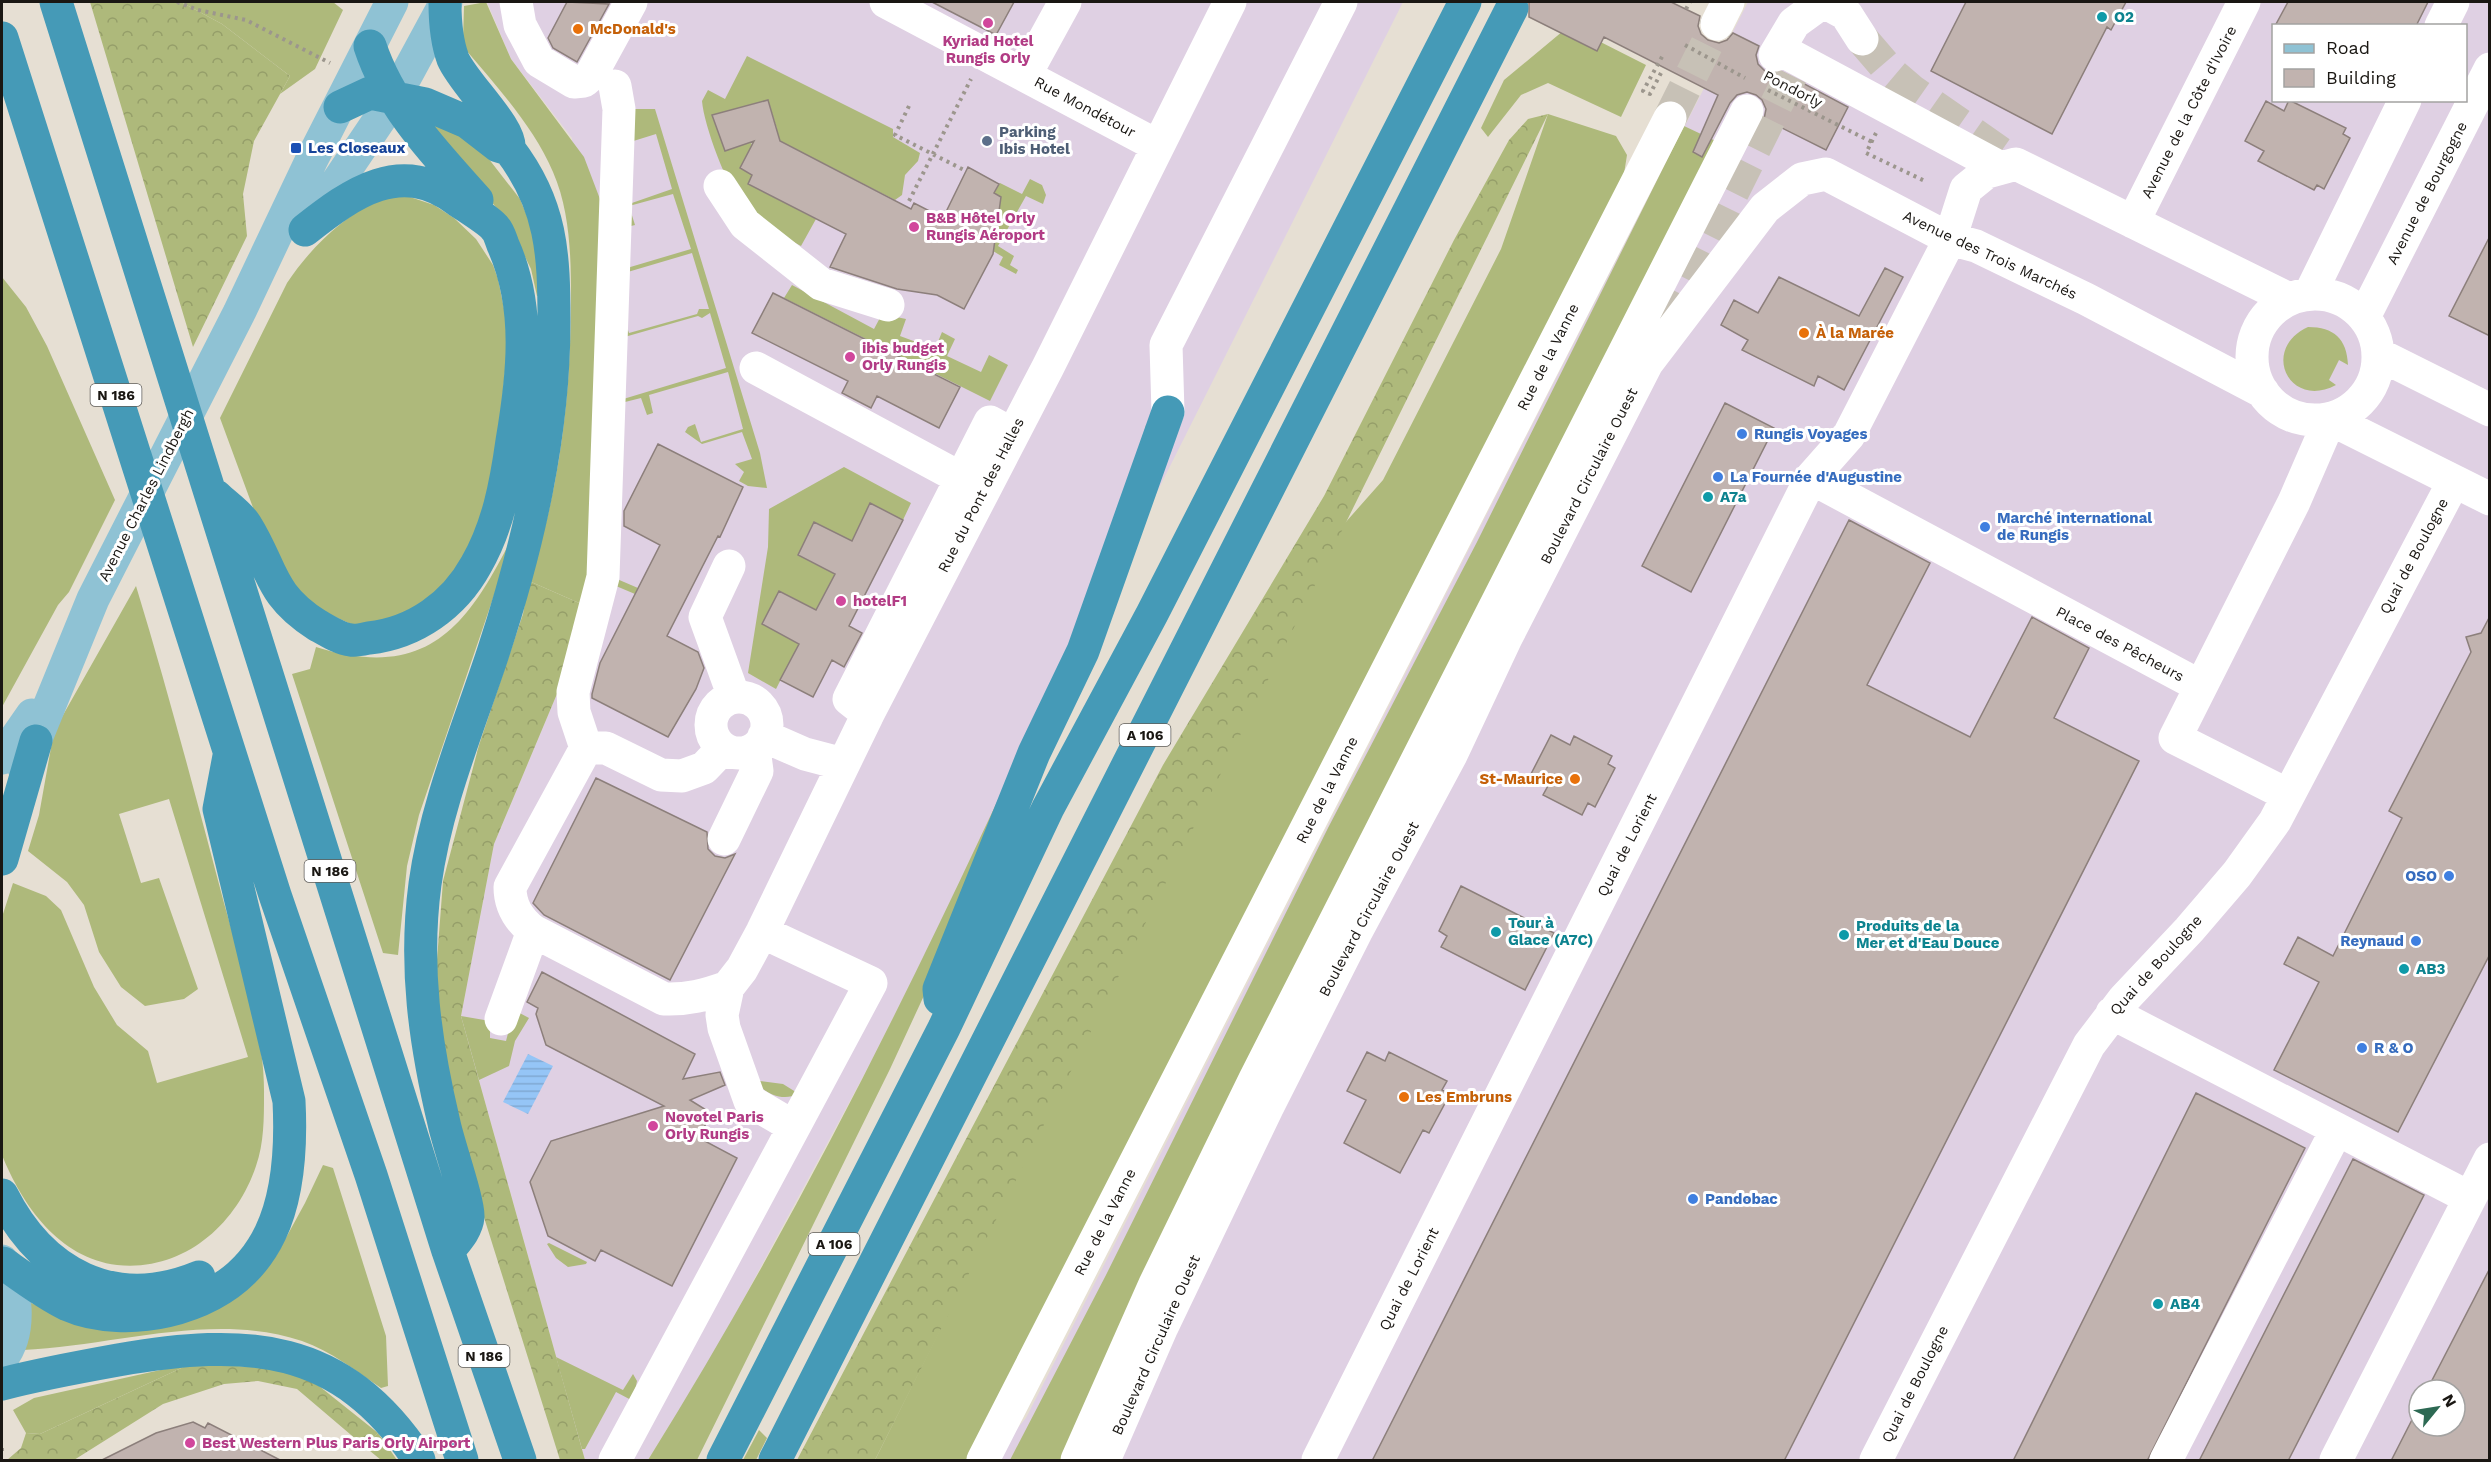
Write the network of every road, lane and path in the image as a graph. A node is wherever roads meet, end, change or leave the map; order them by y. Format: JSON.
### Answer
{"nodes":[{"id":1,"x":56,"y":2,"type":"edge"},
{"id":2,"x":177,"y":2,"type":"edge"},
{"id":3,"x":392,"y":2,"type":"edge"},
{"id":4,"x":445,"y":2,"type":"edge"},
{"id":5,"x":516,"y":2,"type":"edge"},
{"id":6,"x":530,"y":2,"type":"edge"},
{"id":7,"x":631,"y":2,"type":"edge"},
{"id":8,"x":886,"y":2,"type":"edge"},
{"id":9,"x":1065,"y":2,"type":"edge"},
{"id":10,"x":1230,"y":2,"type":"edge"},
{"id":11,"x":1341,"y":2,"type":"edge"},
{"id":12,"x":1465,"y":2,"type":"edge"},
{"id":13,"x":1690,"y":2,"type":"edge"},
{"id":14,"x":2244,"y":2,"type":"edge"},
{"id":15,"x":2453,"y":2,"type":"edge"},
{"id":16,"x":1512,"y":8,"type":"dead end"},
{"id":17,"x":1686,"y":9,"type":"dead end"},
{"id":18,"x":1836,"y":12,"type":"edge"},
{"id":19,"x":2442,"y":24,"type":"edge"},
{"id":20,"x":2,"y":38,"type":"edge"},
{"id":21,"x":529,"y":45,"type":"junction"},
{"id":22,"x":1685,"y":45,"type":"dead end"},
{"id":23,"x":370,"y":46,"type":"junction"},
{"id":24,"x":1663,"y":55,"type":"dead end"},
{"id":25,"x":331,"y":64,"type":"dead end"},
{"id":26,"x":2490,"y":69,"type":"edge"},
{"id":27,"x":1661,"y":73,"type":"dead end"},
{"id":28,"x":1025,"y":75,"type":"junction"},
{"id":29,"x":1745,"y":78,"type":"junction"},
{"id":30,"x":615,"y":86,"type":"dead end"},
{"id":31,"x":964,"y":92,"type":"dead end"},
{"id":32,"x":1751,"y":92,"type":"junction"},
{"id":33,"x":394,"y":98,"type":"junction"},
{"id":34,"x":2404,"y":102,"type":"edge"},
{"id":35,"x":909,"y":106,"type":"dead end"},
{"id":36,"x":340,"y":107,"type":"junction"},
{"id":37,"x":1670,"y":118,"type":"tunnel mouth"},
{"id":38,"x":1879,"y":128,"type":"dead end"},
{"id":39,"x":1872,"y":142,"type":"junction"},
{"id":40,"x":1156,"y":145,"type":"junction"},
{"id":41,"x":509,"y":149,"type":"junction"},
{"id":42,"x":2009,"y":166,"type":"junction"},
{"id":43,"x":964,"y":170,"type":"dead end"},
{"id":44,"x":1927,"y":182,"type":"dead end"},
{"id":45,"x":720,"y":186,"type":"dead end"},
{"id":46,"x":909,"y":201,"type":"dead end"},
{"id":47,"x":2133,"y":222,"type":"junction"},
{"id":48,"x":495,"y":226,"type":"junction"},
{"id":49,"x":305,"y":230,"type":"junction"},
{"id":50,"x":1950,"y":239,"type":"junction"},
{"id":51,"x":2300,"y":296,"type":"junction"},
{"id":52,"x":888,"y":304,"type":"dead end"},
{"id":53,"x":239,"y":313,"type":"junction"},
{"id":54,"x":2364,"y":317,"type":"junction"},
{"id":55,"x":2378,"y":354,"type":"junction"},
{"id":56,"x":1647,"y":363,"type":"joint"},
{"id":57,"x":756,"y":368,"type":"dead end"},
{"id":58,"x":2263,"y":392,"type":"junction"},
{"id":59,"x":2490,"y":410,"type":"edge"},
{"id":60,"x":1167,"y":412,"type":"joint"},
{"id":61,"x":2330,"y":418,"type":"junction"},
{"id":62,"x":1810,"y":478,"type":"junction"},
{"id":63,"x":2454,"y":481,"type":"junction"},
{"id":64,"x":972,"y":485,"type":"junction"},
{"id":65,"x":212,"y":492,"type":"junction"},
{"id":66,"x":2490,"y":499,"type":"edge"},
{"id":67,"x":729,"y":566,"type":"dead end"},
{"id":68,"x":58,"y":680,"type":"junction"},
{"id":69,"x":2200,"y":686,"type":"junction"},
{"id":70,"x":734,"y":697,"type":"junction"},
{"id":71,"x":36,"y":741,"type":"junction"},
{"id":72,"x":747,"y":744,"type":"junction"},
{"id":73,"x":586,"y":748,"type":"junction"},
{"id":74,"x":230,"y":752,"type":"junction"},
{"id":75,"x":2,"y":758,"type":"edge"},
{"id":76,"x":843,"y":764,"type":"junction"},
{"id":77,"x":2288,"y":795,"type":"junction"},
{"id":78,"x":2,"y":819,"type":"edge"},
{"id":79,"x":724,"y":838,"type":"dead end"},
{"id":80,"x":2,"y":859,"type":"edge"},
{"id":81,"x":533,"y":931,"type":"junction"},
{"id":82,"x":762,"y":932,"type":"junction"},
{"id":83,"x":728,"y":987,"type":"junction"},
{"id":84,"x":2112,"y":1013,"type":"junction"},
{"id":85,"x":501,"y":1019,"type":"dead end"},
{"id":86,"x":944,"y":1028,"type":"junction"},
{"id":87,"x":794,"y":1126,"type":"junction"},
{"id":88,"x":2336,"y":1131,"type":"junction"},
{"id":89,"x":2490,"y":1160,"type":"edge"},
{"id":90,"x":288,"y":1171,"type":"junction"},
{"id":91,"x":2,"y":1195,"type":"edge"},
{"id":92,"x":2470,"y":1198,"type":"junction"},
{"id":93,"x":448,"y":1251,"type":"junction"},
{"id":94,"x":2,"y":1262,"type":"edge"},
{"id":95,"x":2,"y":1365,"type":"edge"},
{"id":96,"x":2,"y":1448,"type":"edge"},
{"id":97,"x":2,"y":1454,"type":"edge"},
{"id":98,"x":615,"y":1460,"type":"edge"},
{"id":99,"x":418,"y":1461,"type":"edge"},
{"id":100,"x":462,"y":1461,"type":"edge"},
{"id":101,"x":520,"y":1461,"type":"edge"},
{"id":102,"x":723,"y":1461,"type":"edge"},
{"id":103,"x":775,"y":1461,"type":"edge"},
{"id":104,"x":983,"y":1461,"type":"edge"},
{"id":105,"x":1077,"y":1461,"type":"edge"},
{"id":106,"x":1104,"y":1461,"type":"edge"},
{"id":107,"x":1318,"y":1461,"type":"edge"},
{"id":108,"x":1876,"y":1461,"type":"edge"},
{"id":109,"x":2166,"y":1461,"type":"edge"},
{"id":110,"x":2336,"y":1461,"type":"edge"}],
"edges":[{"from":1,"to":65,"type":"highway","number":"N 186"},
{"from":2,"to":25,"type":"path"},
{"from":3,"to":23,"type":"main road","name":"Avenue Charles Lindbergh"},
{"from":4,"to":33,"type":"main road","name":"Avenue Charles Lindbergh"},
{"from":4,"to":41,"type":"highway"},
{"from":5,"to":21,"type":"street"},
{"from":6,"to":21,"type":"street"},
{"from":7,"to":21,"type":"street"},
{"from":8,"to":28,"type":"street","name":"Rue Mondétour"},
{"from":9,"to":28,"type":"street"},
{"from":10,"to":40,"type":"street","name":"Rue du Pont des Halles"},
{"from":11,"to":60,"type":"street"},
{"from":12,"to":86,"type":"highway","number":"A 106"},
{"from":13,"to":17,"type":"path"},
{"from":14,"to":47,"type":"street","name":"Avenue de la Côte d'Ivoire"},
{"from":15,"to":19,"type":"street"},
{"from":16,"to":103,"type":"highway","number":"A 106"},
{"from":18,"to":42,"type":"street"},
{"from":20,"to":74,"type":"highway","number":"N 186"},
{"from":22,"to":29,"type":"path"},
{"from":23,"to":33,"type":"highway"},
{"from":23,"to":36,"type":"main road","name":"Avenue Charles Lindbergh"},
{"from":24,"to":27,"type":"path"},
{"from":26,"to":54,"type":"street","name":"Avenue de Bourgogne"},
{"from":28,"to":40,"type":"street","name":"Rue Mondétour"},
{"from":29,"to":32,"type":"path","name":"Pondorly"},
{"from":29,"to":32,"type":"path","name":"Pondorly"},
{"from":30,"to":73,"type":"street"},
{"from":31,"to":46,"type":"path"},
{"from":32,"to":39,"type":"path","name":"Pondorly"},
{"from":32,"to":105,"type":"street"},
{"from":33,"to":36,"type":"highway"},
{"from":33,"to":41,"type":"highway"},
{"from":33,"to":48,"type":"highway"},
{"from":33,"to":49,"type":"main road","name":"Avenue Charles Lindbergh"},
{"from":34,"to":51,"type":"street"},
{"from":35,"to":43,"type":"path"},
{"from":36,"to":53,"type":"main road","name":"Avenue Charles Lindbergh"},
{"from":37,"to":104,"type":"street","name":"Rue de la Vanne"},
{"from":38,"to":39,"type":"path"},
{"from":39,"to":44,"type":"path"},
{"from":40,"to":64,"type":"street","name":"Rue du Pont des Halles"},
{"from":41,"to":93,"type":"highway"},
{"from":42,"to":47,"type":"street"},
{"from":42,"to":50,"type":"street","name":"Quai de Lorient"},
{"from":45,"to":52,"type":"street"},
{"from":47,"to":51,"type":"street"},
{"from":48,"to":49,"type":"highway"},
{"from":48,"to":65,"type":"highway"},
{"from":49,"to":53,"type":"main road","name":"Avenue Charles Lindbergh"},
{"from":50,"to":56,"type":"street","name":"Avenue des Trois Marchés"},
{"from":50,"to":58,"type":"street","name":"Avenue des Trois Marchés"},
{"from":50,"to":62,"type":"street","name":"Quai de Lorient"},
{"from":51,"to":54,"type":"street"},
{"from":51,"to":58,"type":"street"},
{"from":53,"to":68,"type":"main road","name":"Avenue Charles Lindbergh"},
{"from":54,"to":55,"type":"street"},
{"from":55,"to":59,"type":"street"},
{"from":55,"to":61,"type":"street"},
{"from":56,"to":106,"type":"street","name":"Boulevard Circulaire Ouest"},
{"from":57,"to":64,"type":"street"},
{"from":58,"to":61,"type":"street"},
{"from":60,"to":86,"type":"highway"},
{"from":61,"to":63,"type":"street"},
{"from":61,"to":69,"type":"street","name":"Place des Pêcheurs"},
{"from":62,"to":69,"type":"street","name":"Place des Pêcheurs"},
{"from":62,"to":107,"type":"street","name":"Quai de Lorient"},
{"from":63,"to":66,"type":"street"},
{"from":63,"to":77,"type":"street","name":"Quai de Boulogne"},
{"from":64,"to":76,"type":"street","name":"Rue du Pont des Halles"},
{"from":65,"to":93,"type":"highway","number":"N 186"},
{"from":67,"to":70,"type":"street"},
{"from":68,"to":71,"type":"main road","name":"Avenue Charles Lindbergh"},
{"from":68,"to":75,"type":"main road","name":"Avenue Charles Lindbergh"},
{"from":69,"to":77,"type":"street"},
{"from":70,"to":72,"type":"street"},
{"from":70,"to":72,"type":"street"},
{"from":71,"to":78,"type":"main road","name":"Avenue Charles Lindbergh"},
{"from":71,"to":80,"type":"highway"},
{"from":72,"to":73,"type":"street"},
{"from":72,"to":76,"type":"street"},
{"from":72,"to":79,"type":"street"},
{"from":73,"to":81,"type":"street"},
{"from":74,"to":90,"type":"highway"},
{"from":74,"to":100,"type":"highway","number":"N 186"},
{"from":76,"to":82,"type":"street","name":"Rue du Pont des Halles"},
{"from":77,"to":84,"type":"street","name":"Quai de Boulogne"},
{"from":81,"to":83,"type":"street"},
{"from":81,"to":85,"type":"street"},
{"from":82,"to":83,"type":"street","name":"Rue du Pont des Halles"},
{"from":82,"to":87,"type":"street"},
{"from":83,"to":87,"type":"street"},
{"from":84,"to":88,"type":"street"},
{"from":84,"to":108,"type":"street","name":"Quai de Boulogne"},
{"from":86,"to":102,"type":"highway","number":"A 106"},
{"from":87,"to":98,"type":"street"},
{"from":88,"to":92,"type":"street"},
{"from":88,"to":109,"type":"street"},
{"from":89,"to":92,"type":"street"},
{"from":90,"to":91,"type":"highway"},
{"from":90,"to":94,"type":"highway"},
{"from":92,"to":110,"type":"street"},
{"from":93,"to":101,"type":"highway","number":"N 186"},
{"from":94,"to":95,"type":"main road"},
{"from":95,"to":99,"type":"highway"},
{"from":96,"to":97,"type":"path"}]}
